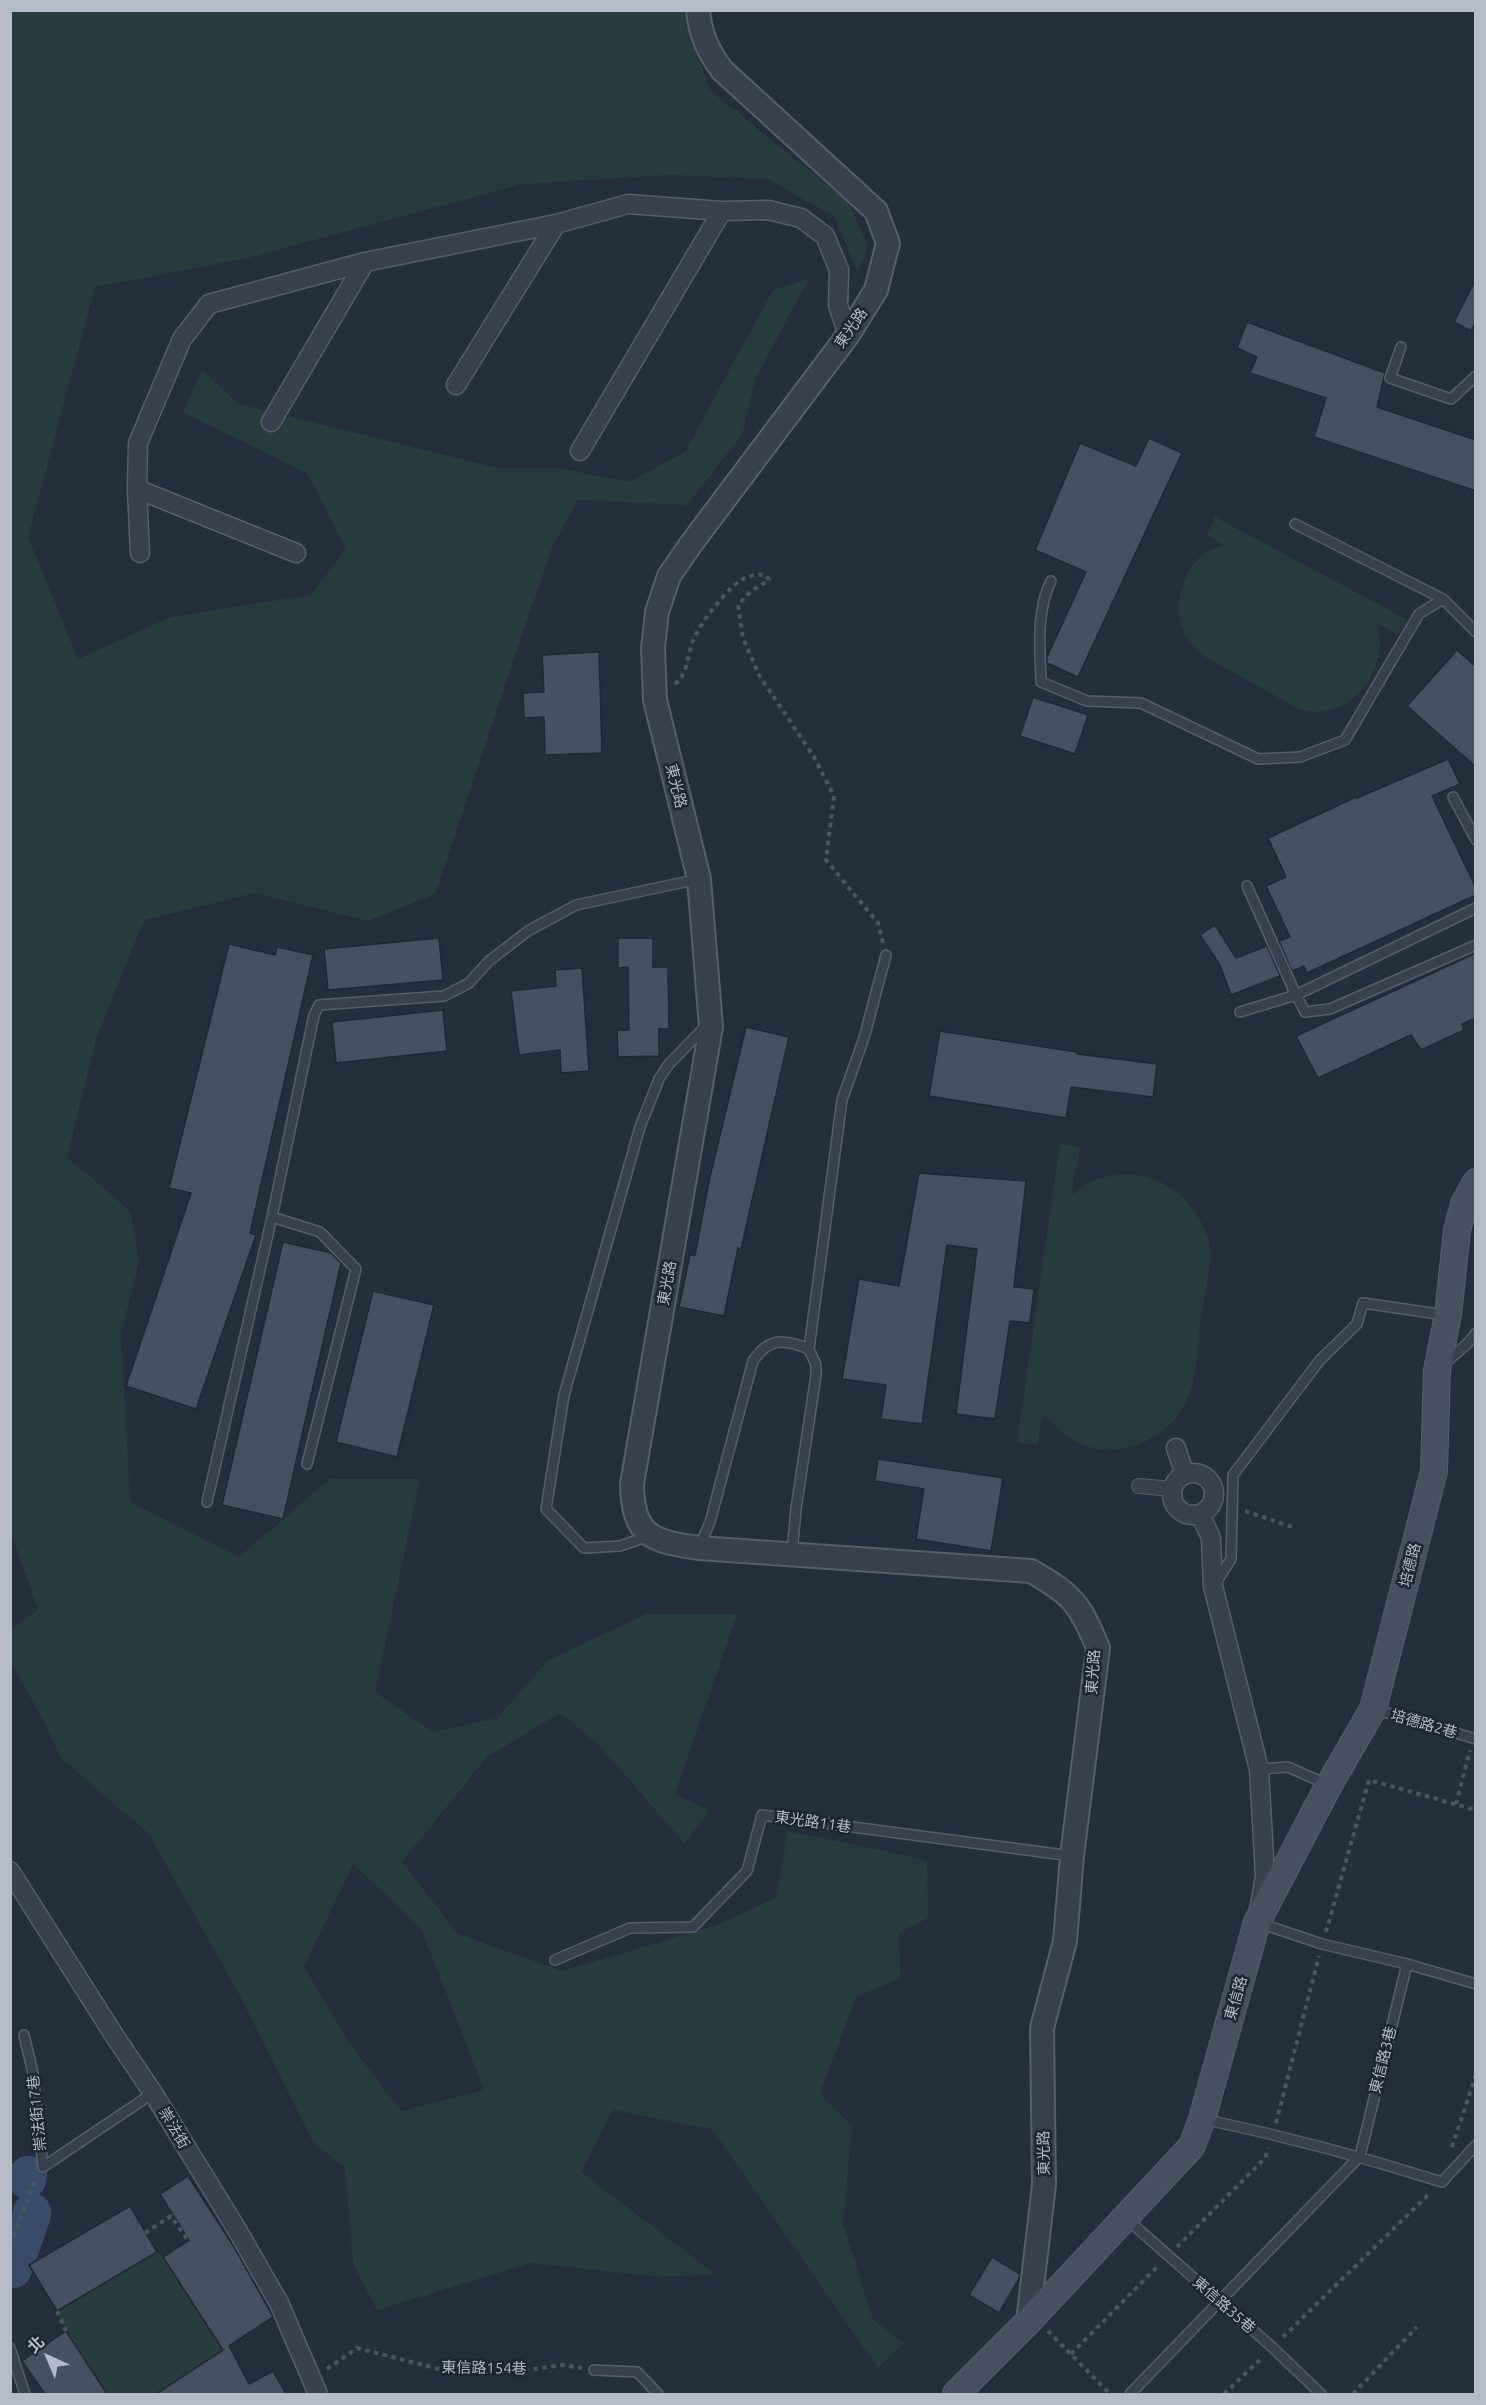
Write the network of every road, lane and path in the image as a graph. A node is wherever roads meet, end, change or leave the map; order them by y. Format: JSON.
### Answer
{"nodes":[{"id":1,"x":698,"y":10,"type":"edge"},
{"id":2,"x":722,"y":211,"type":"junction"},
{"id":3,"x":556,"y":224,"type":"junction"},
{"id":4,"x":365,"y":262,"type":"junction"},
{"id":5,"x":848,"y":335,"type":"junction"},
{"id":6,"x":1401,"y":347,"type":"dead end"},
{"id":7,"x":1476,"y":376,"type":"edge"},
{"id":8,"x":456,"y":385,"type":"dead end"},
{"id":9,"x":271,"y":422,"type":"dead end"},
{"id":10,"x":580,"y":451,"type":"dead end"},
{"id":11,"x":137,"y":489,"type":"junction"},
{"id":12,"x":1295,"y":524,"type":"dead end"},
{"id":13,"x":140,"y":553,"type":"dead end"},
{"id":14,"x":296,"y":553,"type":"dead end"},
{"id":15,"x":1051,"y":581,"type":"dead end"},
{"id":16,"x":1443,"y":599,"type":"junction"},
{"id":17,"x":1476,"y":632,"type":"edge"},
{"id":18,"x":655,"y":700,"type":"junction"},
{"id":19,"x":1453,"y":797,"type":"dead end"},
{"id":20,"x":1476,"y":840,"type":"edge"},
{"id":21,"x":699,"y":879,"type":"junction"},
{"id":22,"x":1247,"y":886,"type":"dead end"},
{"id":23,"x":1476,"y":908,"type":"edge"},
{"id":24,"x":1476,"y":945,"type":"edge"},
{"id":25,"x":886,"y":955,"type":"joint"},
{"id":26,"x":1296,"y":995,"type":"junction"},
{"id":27,"x":1240,"y":1012,"type":"dead end"},
{"id":28,"x":710,"y":1021,"type":"junction"},
{"id":29,"x":1476,"y":1182,"type":"edge"},
{"id":30,"x":272,"y":1217,"type":"junction"},
{"id":31,"x":1448,"y":1315,"type":"junction"},
{"id":32,"x":1476,"y":1333,"type":"edge"},
{"id":33,"x":809,"y":1349,"type":"junction"},
{"id":34,"x":1437,"y":1370,"type":"junction"},
{"id":35,"x":1176,"y":1448,"type":"dead end"},
{"id":36,"x":307,"y":1464,"type":"dead end"},
{"id":37,"x":1185,"y":1475,"type":"junction"},
{"id":38,"x":1139,"y":1486,"type":"dead end"},
{"id":39,"x":1172,"y":1489,"type":"junction"},
{"id":40,"x":207,"y":1502,"type":"dead end"},
{"id":41,"x":1233,"y":1507,"type":"junction"},
{"id":42,"x":1200,"y":1514,"type":"junction"},
{"id":43,"x":1295,"y":1528,"type":"dead end"},
{"id":44,"x":652,"y":1535,"type":"junction"},
{"id":45,"x":699,"y":1548,"type":"junction"},
{"id":46,"x":792,"y":1553,"type":"junction"},
{"id":47,"x":1214,"y":1586,"type":"junction"},
{"id":48,"x":1373,"y":1709,"type":"junction"},
{"id":49,"x":1474,"y":1739,"type":"edge"},
{"id":50,"x":1259,"y":1769,"type":"junction"},
{"id":51,"x":1329,"y":1785,"type":"junction"},
{"id":52,"x":1456,"y":1804,"type":"junction"},
{"id":53,"x":1476,"y":1810,"type":"edge"},
{"id":54,"x":1072,"y":1856,"type":"junction"},
{"id":55,"x":10,"y":1872,"type":"edge"},
{"id":56,"x":1257,"y":1922,"type":"junction"},
{"id":57,"x":1322,"y":1944,"type":"junction"},
{"id":58,"x":555,"y":1960,"type":"dead end"},
{"id":59,"x":1407,"y":1964,"type":"junction"},
{"id":60,"x":1476,"y":1984,"type":"edge"},
{"id":61,"x":24,"y":2035,"type":"dead end"},
{"id":62,"x":1476,"y":2074,"type":"edge"},
{"id":63,"x":153,"y":2093,"type":"junction"},
{"id":64,"x":1202,"y":2119,"type":"junction"},
{"id":65,"x":1273,"y":2133,"type":"junction"},
{"id":66,"x":1476,"y":2145,"type":"edge"},
{"id":67,"x":1360,"y":2156,"type":"junction"},
{"id":68,"x":43,"y":2167,"type":"junction"},
{"id":69,"x":1442,"y":2182,"type":"junction"},
{"id":70,"x":1126,"y":2218,"type":"junction"},
{"id":71,"x":145,"y":2233,"type":"dead end"},
{"id":72,"x":188,"y":2241,"type":"dead end"},
{"id":73,"x":10,"y":2245,"type":"edge"},
{"id":74,"x":1168,"y":2256,"type":"junction"},
{"id":75,"x":1221,"y":2302,"type":"junction"},
{"id":76,"x":57,"y":2311,"type":"dead end"},
{"id":77,"x":1028,"y":2322,"type":"junction"},
{"id":78,"x":1417,"y":2327,"type":"dead end"},
{"id":79,"x":66,"y":2331,"type":"dead end"},
{"id":80,"x":10,"y":2348,"type":"edge"},
{"id":81,"x":1272,"y":2348,"type":"junction"},
{"id":82,"x":1071,"y":2354,"type":"junction"},
{"id":83,"x":594,"y":2370,"type":"joint"},
{"id":84,"x":315,"y":2387,"type":"edge"},
{"id":85,"x":25,"y":2394,"type":"edge"},
{"id":86,"x":658,"y":2394,"type":"edge"},
{"id":87,"x":956,"y":2394,"type":"edge"},
{"id":88,"x":1110,"y":2394,"type":"edge"},
{"id":89,"x":1130,"y":2394,"type":"edge"},
{"id":90,"x":1224,"y":2394,"type":"edge"},
{"id":91,"x":1321,"y":2394,"type":"edge"},
{"id":92,"x":1353,"y":2394,"type":"edge"}],
"edges":[{"from":1,"to":5,"type":"street","name":"東光路"},
{"from":2,"to":3,"type":"street"},
{"from":2,"to":5,"type":"street"},
{"from":2,"to":10,"type":"street"},
{"from":3,"to":4,"type":"street"},
{"from":3,"to":8,"type":"street"},
{"from":4,"to":9,"type":"street"},
{"from":4,"to":11,"type":"street"},
{"from":5,"to":18,"type":"street","name":"東光路"},
{"from":6,"to":7,"type":"lane"},
{"from":11,"to":13,"type":"street"},
{"from":11,"to":14,"type":"street"},
{"from":12,"to":16,"type":"lane"},
{"from":15,"to":16,"type":"lane"},
{"from":16,"to":17,"type":"lane"},
{"from":18,"to":21,"type":"street","name":"東光路"},
{"from":18,"to":25,"type":"path"},
{"from":19,"to":20,"type":"lane"},
{"from":21,"to":28,"type":"street","name":"東光路"},
{"from":21,"to":30,"type":"lane"},
{"from":22,"to":26,"type":"lane"},
{"from":23,"to":26,"type":"lane"},
{"from":24,"to":26,"type":"lane"},
{"from":25,"to":33,"type":"lane"},
{"from":26,"to":27,"type":"lane"},
{"from":28,"to":44,"type":"street","name":"東光路"},
{"from":28,"to":44,"type":"lane"},
{"from":29,"to":31,"type":"main road","name":"培德路"},
{"from":30,"to":36,"type":"lane"},
{"from":30,"to":40,"type":"lane"},
{"from":31,"to":34,"type":"main road","name":"培德路"},
{"from":31,"to":41,"type":"lane"},
{"from":32,"to":34,"type":"lane"},
{"from":33,"to":45,"type":"lane"},
{"from":33,"to":46,"type":"lane"},
{"from":34,"to":48,"type":"main road","name":"培德路"},
{"from":35,"to":37,"type":"street"},
{"from":37,"to":39,"type":"street"},
{"from":37,"to":42,"type":"street"},
{"from":38,"to":39,"type":"street"},
{"from":39,"to":42,"type":"street"},
{"from":41,"to":43,"type":"path"},
{"from":41,"to":47,"type":"lane"},
{"from":42,"to":47,"type":"street","name":"東信路"},
{"from":44,"to":45,"type":"street","name":"東光路"},
{"from":45,"to":46,"type":"street","name":"東光路"},
{"from":46,"to":54,"type":"street","name":"東光路"},
{"from":47,"to":50,"type":"street","name":"東信路"},
{"from":48,"to":49,"type":"lane","name":"培德路2巷"},
{"from":48,"to":51,"type":"main road","name":"培德路"},
{"from":49,"to":52,"type":"path"},
{"from":50,"to":51,"type":"lane"},
{"from":50,"to":56,"type":"street","name":"東信路"},
{"from":51,"to":56,"type":"main road","name":"培德路"},
{"from":52,"to":53,"type":"path"},
{"from":52,"to":57,"type":"path"},
{"from":54,"to":58,"type":"lane","name":"東光路11巷"},
{"from":54,"to":77,"type":"street","name":"東光路"},
{"from":55,"to":63,"type":"street","name":"崇法街"},
{"from":56,"to":57,"type":"lane"},
{"from":56,"to":64,"type":"main road","name":"東信路"},
{"from":57,"to":59,"type":"lane"},
{"from":57,"to":65,"type":"path"},
{"from":59,"to":60,"type":"lane"},
{"from":59,"to":67,"type":"lane","name":"東信路3巷"},
{"from":61,"to":68,"type":"lane","name":"崇法街17巷"},
{"from":62,"to":69,"type":"path"},
{"from":63,"to":68,"type":"lane","name":"崇法街17巷"},
{"from":63,"to":84,"type":"street","name":"崇法街"},
{"from":64,"to":65,"type":"lane"},
{"from":64,"to":70,"type":"main road","name":"東信路"},
{"from":65,"to":67,"type":"lane"},
{"from":65,"to":74,"type":"path"},
{"from":66,"to":69,"type":"lane"},
{"from":67,"to":69,"type":"lane"},
{"from":67,"to":75,"type":"lane"},
{"from":68,"to":73,"type":"path"},
{"from":69,"to":81,"type":"path"},
{"from":70,"to":74,"type":"lane","name":"東信路35巷"},
{"from":70,"to":77,"type":"main road","name":"東信路"},
{"from":71,"to":72,"type":"path"},
{"from":74,"to":75,"type":"lane","name":"東信路35巷"},
{"from":74,"to":82,"type":"path"},
{"from":75,"to":81,"type":"lane","name":"東信路35巷"},
{"from":75,"to":89,"type":"lane"},
{"from":76,"to":79,"type":"path"},
{"from":77,"to":82,"type":"path"},
{"from":77,"to":87,"type":"main road","name":"東信路"},
{"from":78,"to":92,"type":"path"},
{"from":80,"to":85,"type":"lane"},
{"from":81,"to":90,"type":"path"},
{"from":81,"to":91,"type":"lane","name":"東信路35巷"},
{"from":82,"to":88,"type":"path"},
{"from":83,"to":84,"type":"path","name":"東信路154巷"},
{"from":83,"to":86,"type":"lane"}]}
